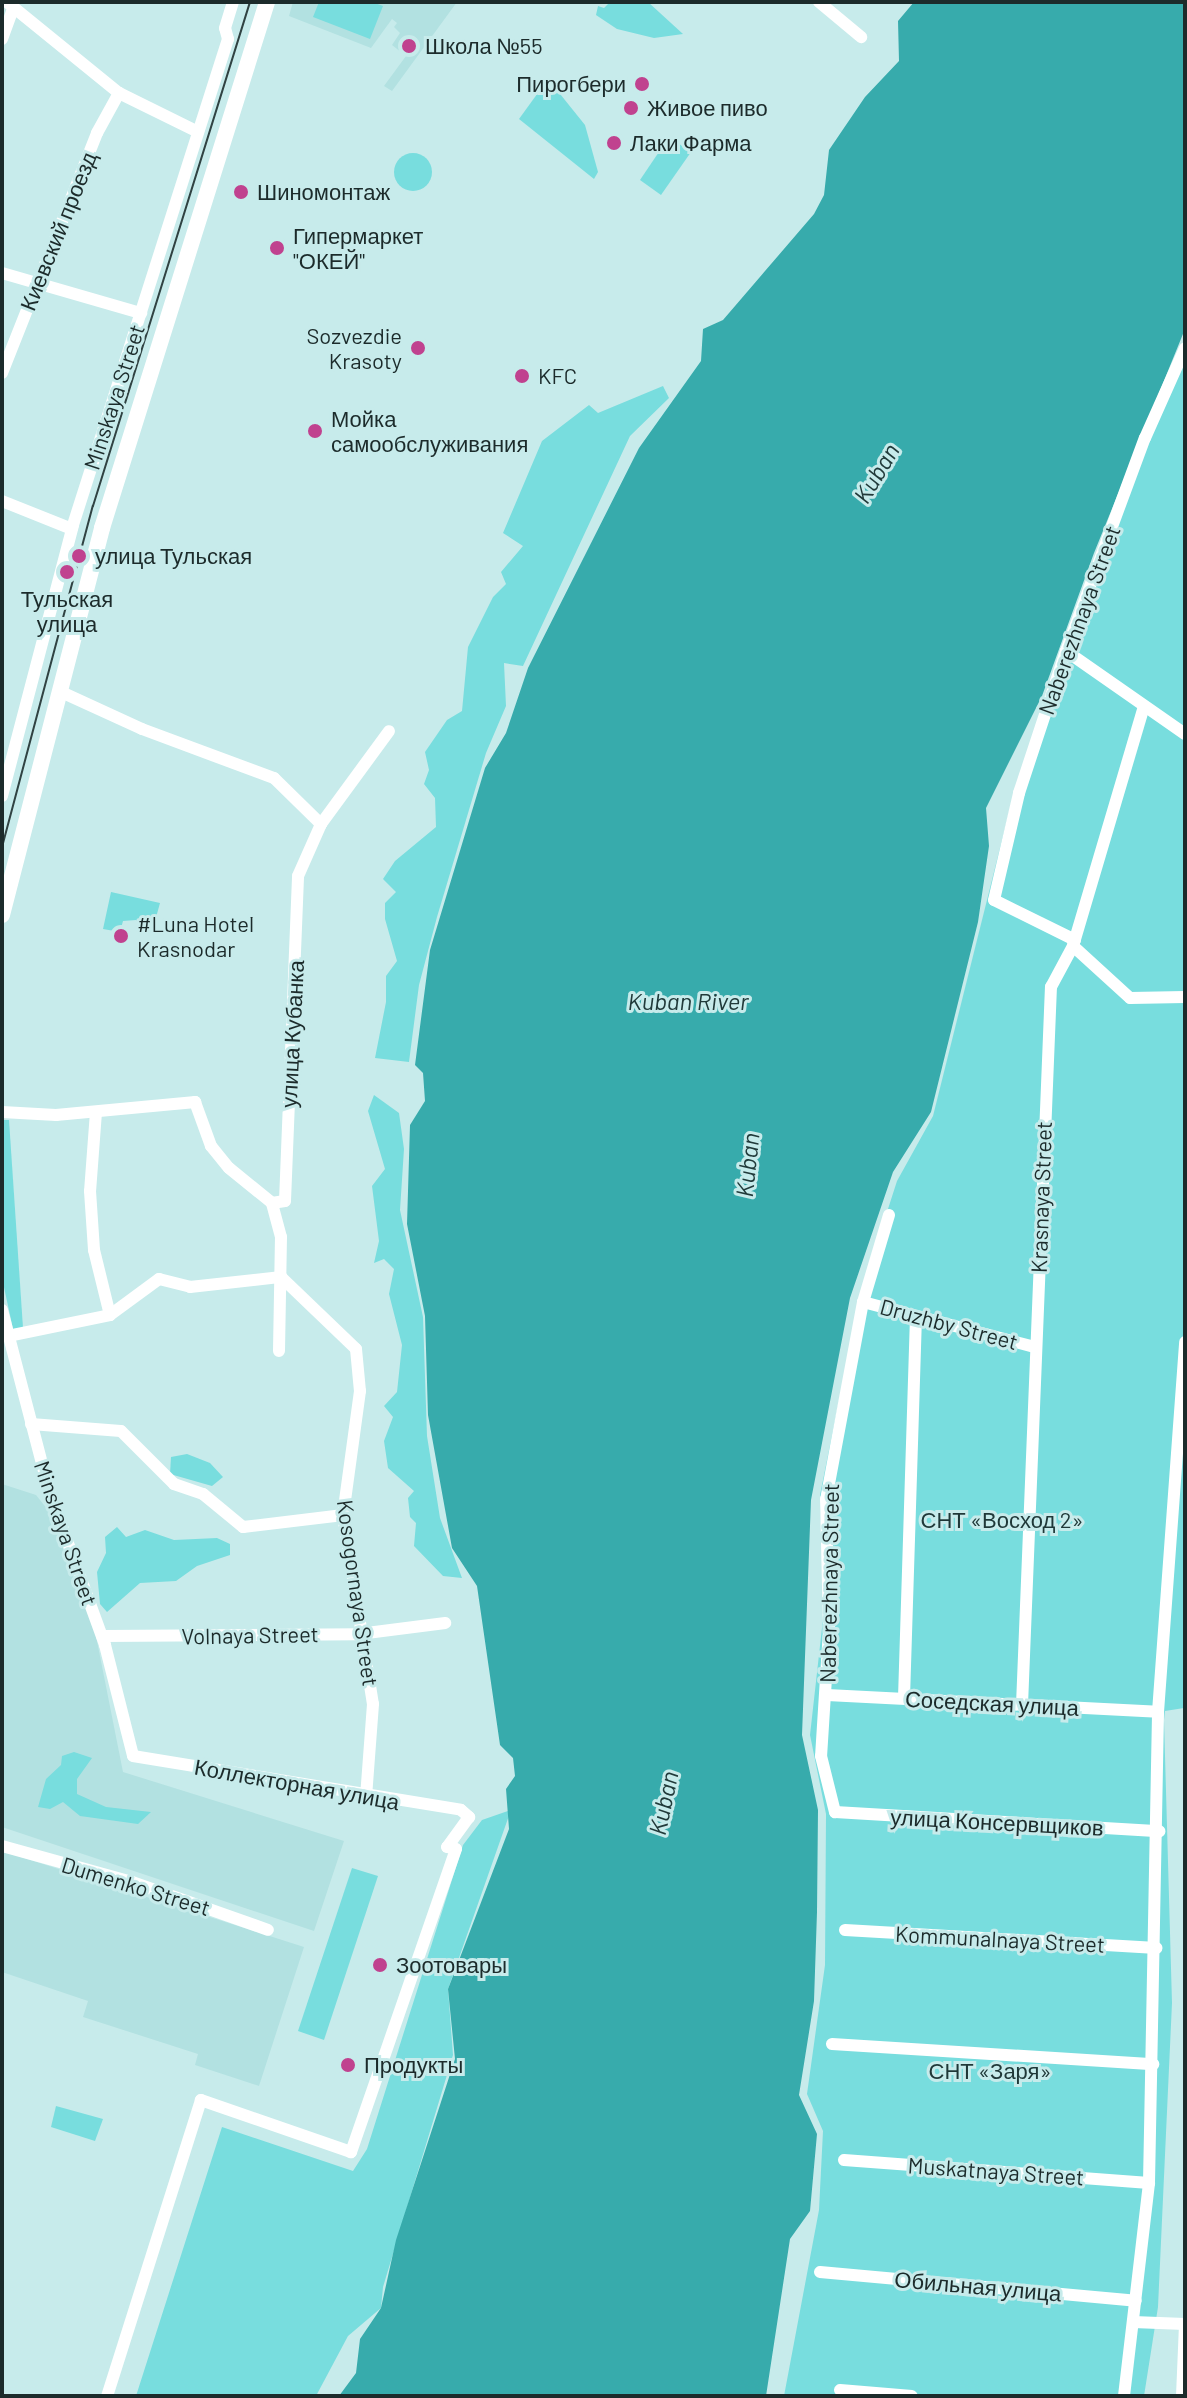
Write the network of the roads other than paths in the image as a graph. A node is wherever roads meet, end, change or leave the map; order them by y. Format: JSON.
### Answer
{"nodes":[{"id":1,"x":233,"y":2,"type":"edge"},
{"id":2,"x":267,"y":2,"type":"edge"},
{"id":3,"x":819,"y":2,"type":"edge"},
{"id":4,"x":10,"y":5,"type":"edge"},
{"id":5,"x":861,"y":37,"type":"dead end"},
{"id":6,"x":2,"y":39,"type":"edge"},
{"id":7,"x":119,"y":93,"type":"junction"},
{"id":8,"x":198,"y":132,"type":"junction"},
{"id":9,"x":2,"y":273,"type":"edge"},
{"id":10,"x":36,"y":284,"type":"junction"},
{"id":11,"x":141,"y":313,"type":"junction"},
{"id":12,"x":1185,"y":348,"type":"edge"},
{"id":13,"x":2,"y":373,"type":"edge"},
{"id":14,"x":2,"y":501,"type":"edge"},
{"id":15,"x":72,"y":529,"type":"junction"},
{"id":16,"x":1066,"y":651,"type":"junction"},
{"id":17,"x":59,"y":691,"type":"junction"},
{"id":18,"x":1144,"y":706,"type":"junction"},
{"id":19,"x":389,"y":731,"type":"dead end"},
{"id":20,"x":1185,"y":734,"type":"edge"},
{"id":21,"x":2,"y":796,"type":"edge"},
{"id":22,"x":321,"y":824,"type":"junction"},
{"id":23,"x":2,"y":915,"type":"edge"},
{"id":24,"x":1074,"y":943,"type":"junction"},
{"id":25,"x":1185,"y":997,"type":"edge"},
{"id":26,"x":2,"y":1112,"type":"edge"},
{"id":27,"x":96,"y":1112,"type":"junction"},
{"id":28,"x":272,"y":1203,"type":"junction"},
{"id":29,"x":889,"y":1215,"type":"dead end"},
{"id":30,"x":281,"y":1277,"type":"junction"},
{"id":31,"x":863,"y":1302,"type":"junction"},
{"id":32,"x":2,"y":1310,"type":"edge"},
{"id":33,"x":110,"y":1315,"type":"junction"},
{"id":34,"x":916,"y":1317,"type":"junction"},
{"id":35,"x":8,"y":1336,"type":"junction"},
{"id":36,"x":1185,"y":1342,"type":"edge"},
{"id":37,"x":1034,"y":1347,"type":"junction"},
{"id":38,"x":279,"y":1351,"type":"dead end"},
{"id":39,"x":31,"y":1424,"type":"junction"},
{"id":40,"x":343,"y":1515,"type":"junction"},
{"id":41,"x":445,"y":1623,"type":"dead end"},
{"id":42,"x":359,"y":1634,"type":"junction"},
{"id":43,"x":102,"y":1636,"type":"junction"},
{"id":44,"x":827,"y":1695,"type":"junction"},
{"id":45,"x":904,"y":1698,"type":"junction"},
{"id":46,"x":1022,"y":1705,"type":"junction"},
{"id":47,"x":1158,"y":1712,"type":"junction"},
{"id":48,"x":133,"y":1756,"type":"joint"},
{"id":49,"x":366,"y":1798,"type":"junction"},
{"id":50,"x":835,"y":1812,"type":"joint"},
{"id":51,"x":1159,"y":1831,"type":"junction"},
{"id":52,"x":2,"y":1846,"type":"edge"},
{"id":53,"x":268,"y":1930,"type":"dead end"},
{"id":54,"x":845,"y":1930,"type":"dead end"},
{"id":55,"x":1156,"y":1948,"type":"junction"},
{"id":56,"x":832,"y":2044,"type":"dead end"},
{"id":57,"x":1153,"y":2064,"type":"junction"},
{"id":58,"x":844,"y":2160,"type":"dead end"},
{"id":59,"x":1149,"y":2183,"type":"junction"},
{"id":60,"x":820,"y":2272,"type":"dead end"},
{"id":61,"x":1136,"y":2301,"type":"junction"},
{"id":62,"x":1133,"y":2322,"type":"junction"},
{"id":63,"x":1185,"y":2324,"type":"edge"},
{"id":64,"x":840,"y":2390,"type":"dead end"},
{"id":65,"x":107,"y":2396,"type":"edge"},
{"id":66,"x":912,"y":2396,"type":"edge"},
{"id":67,"x":1124,"y":2396,"type":"edge"},
{"id":68,"x":1182,"y":2396,"type":"edge"}],
"edges":[{"from":1,"to":8,"type":"street","name":"Minskaya Street"},
{"from":2,"to":17,"type":"main road","name":"Minskaya Street"},
{"from":3,"to":5,"type":"street"},
{"from":4,"to":6,"type":"street"},
{"from":4,"to":7,"type":"street"},
{"from":7,"to":8,"type":"street"},
{"from":7,"to":10,"type":"street","name":"Киевский проезд"},
{"from":8,"to":11,"type":"street","name":"Minskaya Street"},
{"from":9,"to":10,"type":"street"},
{"from":10,"to":11,"type":"street"},
{"from":10,"to":13,"type":"street","name":"Киевский проезд"},
{"from":11,"to":15,"type":"street","name":"Minskaya Street"},
{"from":12,"to":16,"type":"street","name":"Naberezhnaya Street"},
{"from":14,"to":15,"type":"street"},
{"from":15,"to":21,"type":"street","name":"Minskaya Street"},
{"from":16,"to":18,"type":"street"},
{"from":16,"to":24,"type":"street","name":"Naberezhnaya Street"},
{"from":17,"to":22,"type":"street"},
{"from":17,"to":23,"type":"main road","name":"Minskaya Street"},
{"from":18,"to":20,"type":"street"},
{"from":18,"to":24,"type":"street","name":"Krasnaya Street"},
{"from":19,"to":22,"type":"street","name":"улица Кубанка"},
{"from":22,"to":28,"type":"street","name":"улица Кубанка"},
{"from":24,"to":25,"type":"street"},
{"from":24,"to":37,"type":"street","name":"Krasnaya Street"},
{"from":26,"to":27,"type":"street"},
{"from":27,"to":28,"type":"street"},
{"from":27,"to":33,"type":"street"},
{"from":28,"to":30,"type":"street"},
{"from":29,"to":31,"type":"street","name":"Naberezhnaya Street"},
{"from":30,"to":33,"type":"street"},
{"from":30,"to":38,"type":"street"},
{"from":30,"to":40,"type":"street","name":"Kosogornaya Street"},
{"from":31,"to":34,"type":"street","name":"Druzhby Street"},
{"from":31,"to":44,"type":"street","name":"Naberezhnaya Street"},
{"from":32,"to":35,"type":"street","name":"Minskaya Street"},
{"from":33,"to":35,"type":"street"},
{"from":34,"to":37,"type":"street","name":"Druzhby Street"},
{"from":34,"to":45,"type":"street"},
{"from":35,"to":39,"type":"street","name":"Minskaya Street"},
{"from":36,"to":47,"type":"street"},
{"from":37,"to":46,"type":"street","name":"Krasnaya Street"},
{"from":39,"to":40,"type":"street"},
{"from":39,"to":43,"type":"street","name":"Minskaya Street"},
{"from":40,"to":42,"type":"street","name":"Kosogornaya Street"},
{"from":41,"to":42,"type":"street","name":"Volnaya Street"},
{"from":42,"to":43,"type":"street","name":"Volnaya Street"},
{"from":42,"to":49,"type":"street","name":"Kosogornaya Street"},
{"from":43,"to":48,"type":"street","name":"Minskaya Street"},
{"from":44,"to":45,"type":"street","name":"Соседская улица"},
{"from":44,"to":50,"type":"street","name":"Naberezhnaya Street"},
{"from":45,"to":46,"type":"street","name":"Соседская улица"},
{"from":46,"to":47,"type":"street","name":"Соседская улица"},
{"from":47,"to":51,"type":"street"},
{"from":48,"to":49,"type":"street","name":"Коллекторная улица"},
{"from":49,"to":65,"type":"street","name":"Коллекторная улица"},
{"from":50,"to":51,"type":"street","name":"улица Консервщиков"},
{"from":51,"to":55,"type":"street"},
{"from":52,"to":53,"type":"street","name":"Dumenko Street"},
{"from":54,"to":55,"type":"street","name":"Kommunalnaya Street"},
{"from":55,"to":57,"type":"street"},
{"from":56,"to":57,"type":"street"},
{"from":57,"to":59,"type":"street"},
{"from":58,"to":59,"type":"street","name":"Muskatnaya Street"},
{"from":59,"to":61,"type":"street"},
{"from":60,"to":61,"type":"street","name":"Обильная улица"},
{"from":61,"to":62,"type":"street"},
{"from":62,"to":63,"type":"street"},
{"from":62,"to":67,"type":"street"},
{"from":63,"to":68,"type":"street"},
{"from":64,"to":66,"type":"street"}]}
